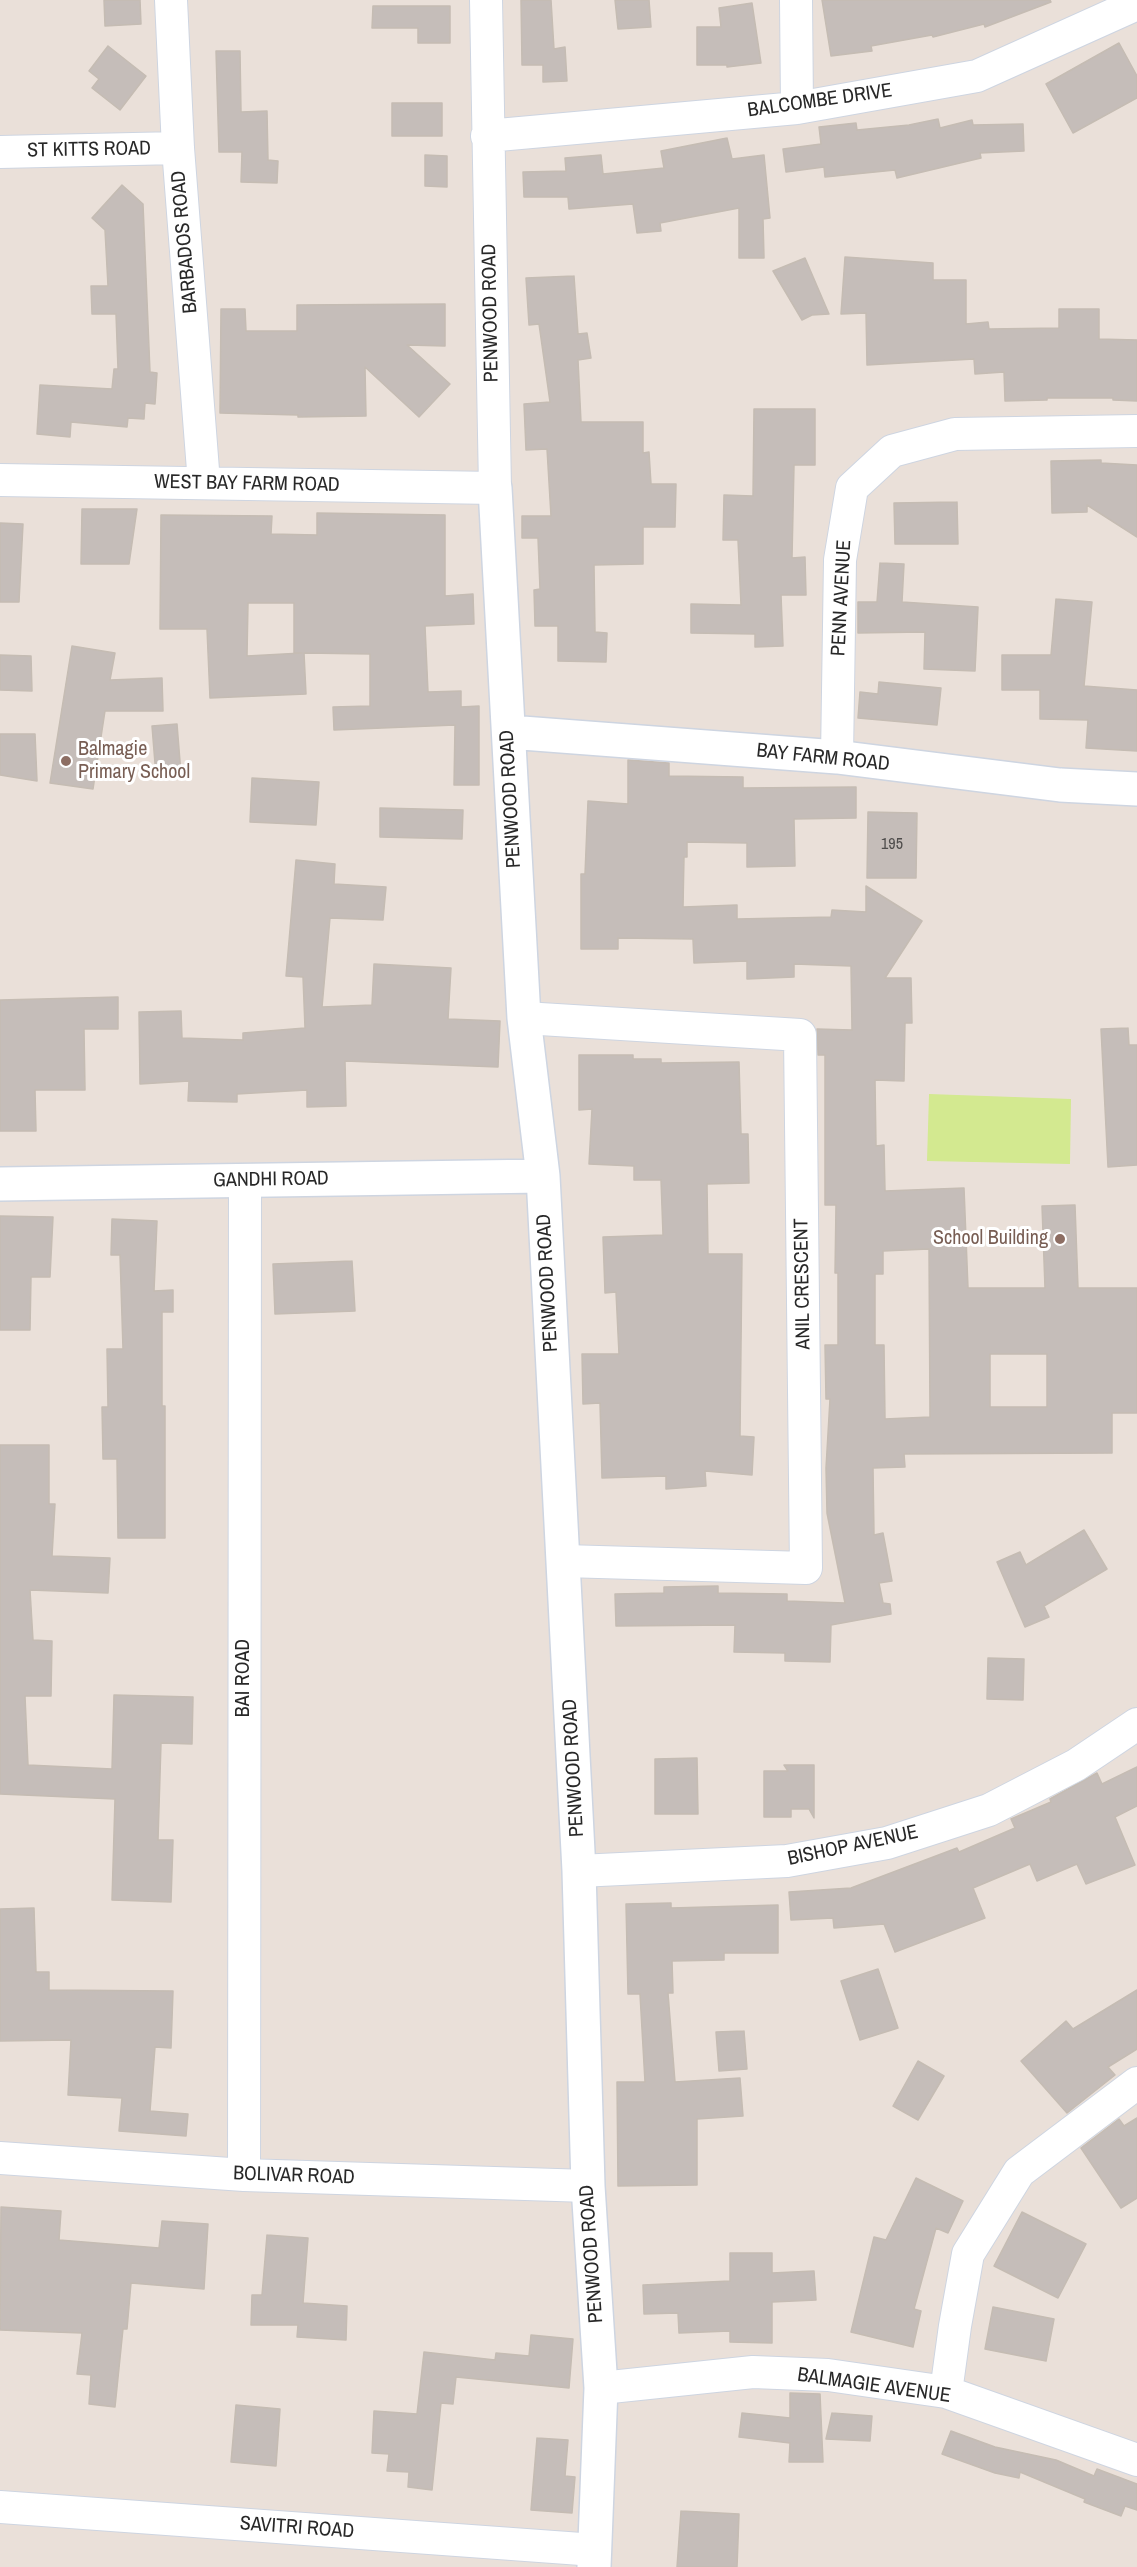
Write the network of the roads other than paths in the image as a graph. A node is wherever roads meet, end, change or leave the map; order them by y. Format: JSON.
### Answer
{"nodes":[{"id":1,"x":171,"y":0,"type":"edge"},
{"id":2,"x":486,"y":0,"type":"edge"},
{"id":3,"x":796,"y":0,"type":"edge"},
{"id":4,"x":1135,"y":10,"type":"edge"},
{"id":5,"x":797,"y":108,"type":"junction"},
{"id":6,"x":487,"y":136,"type":"junction"},
{"id":7,"x":178,"y":147,"type":"junction"},
{"id":8,"x":0,"y":152,"type":"edge"},
{"id":9,"x":1137,"y":431,"type":"edge"},
{"id":10,"x":0,"y":480,"type":"edge"},
{"id":11,"x":204,"y":483,"type":"junction"},
{"id":12,"x":495,"y":488,"type":"junction"},
{"id":13,"x":508,"y":732,"type":"junction"},
{"id":14,"x":837,"y":757,"type":"junction"},
{"id":15,"x":1137,"y":789,"type":"edge"},
{"id":16,"x":524,"y":1018,"type":"junction"},
{"id":17,"x":543,"y":1176,"type":"junction"},
{"id":18,"x":245,"y":1180,"type":"junction"},
{"id":19,"x":0,"y":1184,"type":"edge"},
{"id":20,"x":564,"y":1561,"type":"junction"},
{"id":21,"x":1137,"y":1724,"type":"edge"},
{"id":22,"x":579,"y":1871,"type":"junction"},
{"id":23,"x":1137,"y":2083,"type":"edge"},
{"id":24,"x":0,"y":2158,"type":"edge"},
{"id":25,"x":244,"y":2175,"type":"junction"},
{"id":26,"x":588,"y":2186,"type":"junction"},
{"id":27,"x":601,"y":2388,"type":"junction"},
{"id":28,"x":946,"y":2392,"type":"junction"},
{"id":29,"x":1137,"y":2460,"type":"edge"},
{"id":30,"x":0,"y":2507,"type":"edge"},
{"id":31,"x":594,"y":2558,"type":"edge"}],
"edges":[{"from":1,"to":7,"type":"street","name":"BARBADOS ROAD"},
{"from":2,"to":6,"type":"street","name":"PENWOOD ROAD"},
{"from":3,"to":5,"type":"street"},
{"from":4,"to":5,"type":"street","name":"BALCOMBE DRIVE"},
{"from":5,"to":6,"type":"street","name":"BALCOMBE DRIVE"},
{"from":6,"to":12,"type":"street","name":"PENWOOD ROAD"},
{"from":7,"to":8,"type":"street","name":"ST KITTS ROAD"},
{"from":7,"to":11,"type":"street","name":"BARBADOS ROAD"},
{"from":9,"to":14,"type":"street","name":"PENN AVENUE"},
{"from":10,"to":11,"type":"street","name":"WEST BAY FARM ROAD"},
{"from":11,"to":12,"type":"street","name":"WEST BAY FARM ROAD"},
{"from":12,"to":13,"type":"street","name":"PENWOOD ROAD"},
{"from":13,"to":14,"type":"street","name":"BAY FARM ROAD"},
{"from":13,"to":16,"type":"street","name":"PENWOOD ROAD"},
{"from":14,"to":15,"type":"street","name":"BAY FARM ROAD"},
{"from":16,"to":17,"type":"street","name":"PENWOOD ROAD"},
{"from":16,"to":20,"type":"street","name":"ANIL CRESCENT"},
{"from":17,"to":18,"type":"street","name":"GANDHI ROAD"},
{"from":17,"to":20,"type":"street","name":"PENWOOD ROAD"},
{"from":18,"to":19,"type":"street","name":"GANDHI ROAD"},
{"from":18,"to":25,"type":"street","name":"BAI ROAD"},
{"from":20,"to":22,"type":"street","name":"PENWOOD ROAD"},
{"from":21,"to":22,"type":"street","name":"BISHOP AVENUE"},
{"from":22,"to":26,"type":"street","name":"PENWOOD ROAD"},
{"from":23,"to":28,"type":"street"},
{"from":24,"to":25,"type":"street","name":"BOLIVAR ROAD"},
{"from":25,"to":26,"type":"street","name":"BOLIVAR ROAD"},
{"from":26,"to":27,"type":"street","name":"PENWOOD ROAD"},
{"from":27,"to":28,"type":"street","name":"BALMAGIE AVENUE"},
{"from":27,"to":31,"type":"street","name":"PENWOOD ROAD"},
{"from":28,"to":29,"type":"street","name":"BALMAGIE AVENUE"},
{"from":30,"to":31,"type":"street","name":"SAVITRI ROAD"}]}
